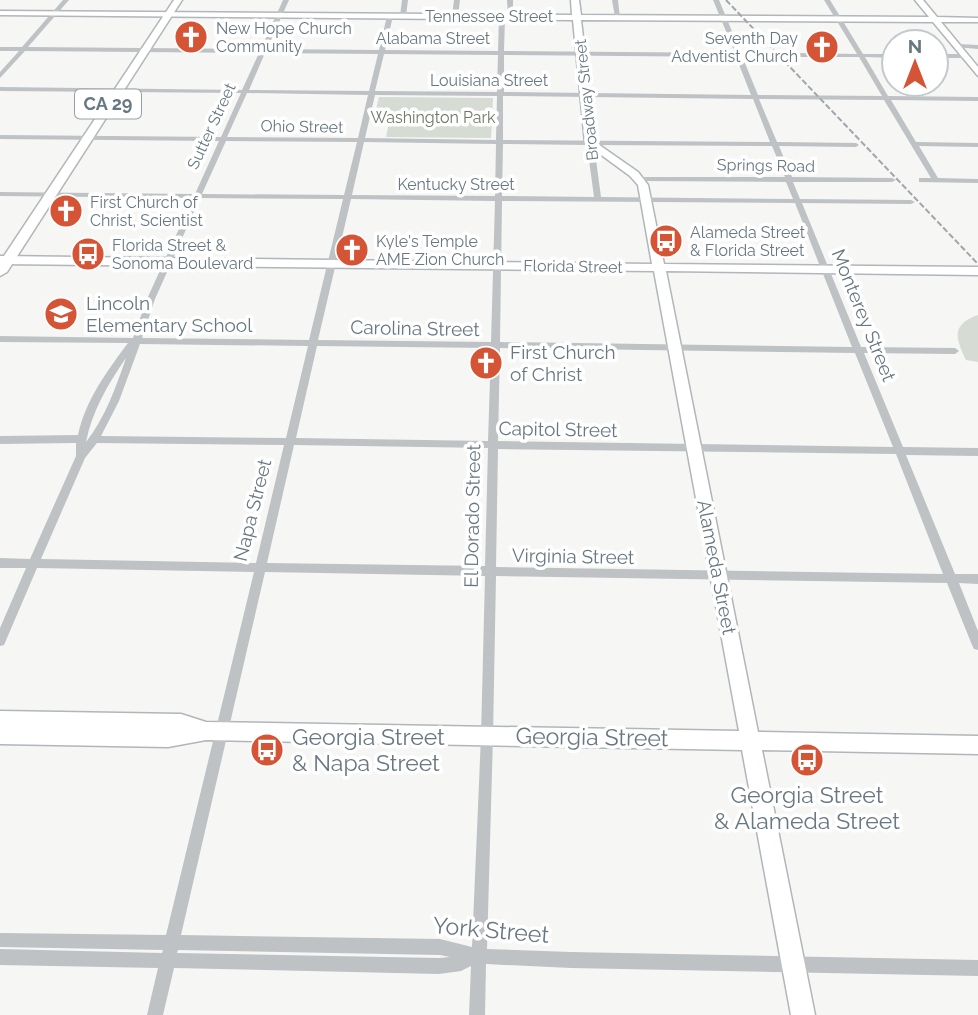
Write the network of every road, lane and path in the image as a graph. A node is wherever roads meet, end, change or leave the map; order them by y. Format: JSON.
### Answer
{"nodes":[{"id":1,"x":66,"y":0,"type":"edge"},
{"id":2,"x":178,"y":0,"type":"edge"},
{"id":3,"x":286,"y":0,"type":"edge"},
{"id":4,"x":405,"y":0,"type":"edge"},
{"id":5,"x":457,"y":0,"type":"edge"},
{"id":6,"x":510,"y":0,"type":"edge"},
{"id":7,"x":575,"y":0,"type":"edge"},
{"id":8,"x":615,"y":0,"type":"edge"},
{"id":9,"x":716,"y":0,"type":"edge"},
{"id":10,"x":827,"y":0,"type":"edge"},
{"id":11,"x":919,"y":0,"type":"edge"},
{"id":12,"x":0,"y":13,"type":"edge"},
{"id":13,"x":55,"y":13,"type":"junction"},
{"id":14,"x":168,"y":14,"type":"junction"},
{"id":15,"x":279,"y":15,"type":"junction"},
{"id":16,"x":390,"y":16,"type":"junction"},
{"id":17,"x":403,"y":16,"type":"junction"},
{"id":18,"x":455,"y":16,"type":"junction"},
{"id":19,"x":506,"y":17,"type":"junction"},
{"id":20,"x":577,"y":17,"type":"junction"},
{"id":21,"x":618,"y":17,"type":"junction"},
{"id":22,"x":725,"y":18,"type":"junction"},
{"id":23,"x":838,"y":19,"type":"junction"},
{"id":24,"x":935,"y":20,"type":"junction"},
{"id":25,"x":978,"y":20,"type":"edge"},
{"id":26,"x":957,"y":47,"type":"junction"},
{"id":27,"x":978,"y":47,"type":"edge"},
{"id":28,"x":0,"y":49,"type":"edge"},
{"id":29,"x":23,"y":49,"type":"junction"},
{"id":30,"x":144,"y":50,"type":"junction"},
{"id":31,"x":263,"y":51,"type":"junction"},
{"id":32,"x":382,"y":52,"type":"junction"},
{"id":33,"x":501,"y":52,"type":"junction"},
{"id":34,"x":581,"y":53,"type":"junction"},
{"id":35,"x":740,"y":55,"type":"junction"},
{"id":36,"x":791,"y":55,"type":"dead end"},
{"id":37,"x":860,"y":55,"type":"junction"},
{"id":38,"x":880,"y":55,"type":"edge"},
{"id":39,"x":950,"y":56,"type":"edge"},
{"id":40,"x":965,"y":56,"type":"junction"},
{"id":41,"x":978,"y":73,"type":"edge"},
{"id":42,"x":0,"y":76,"type":"edge"},
{"id":43,"x":880,"y":88,"type":"edge"},
{"id":44,"x":0,"y":89,"type":"edge"},
{"id":45,"x":117,"y":91,"type":"junction"},
{"id":46,"x":245,"y":92,"type":"junction"},
{"id":47,"x":373,"y":93,"type":"junction"},
{"id":48,"x":500,"y":94,"type":"junction"},
{"id":49,"x":586,"y":95,"type":"junction"},
{"id":50,"x":757,"y":96,"type":"junction"},
{"id":51,"x":880,"y":98,"type":"edge"},
{"id":52,"x":886,"y":98,"type":"joint"},
{"id":53,"x":978,"y":99,"type":"edge"},
{"id":54,"x":0,"y":137,"type":"edge"},
{"id":55,"x":86,"y":138,"type":"junction"},
{"id":56,"x":223,"y":139,"type":"junction"},
{"id":57,"x":361,"y":141,"type":"junction"},
{"id":58,"x":499,"y":142,"type":"junction"},
{"id":59,"x":590,"y":143,"type":"junction"},
{"id":60,"x":775,"y":144,"type":"junction"},
{"id":61,"x":914,"y":144,"type":"junction"},
{"id":62,"x":856,"y":145,"type":"dead end"},
{"id":63,"x":978,"y":145,"type":"edge"},
{"id":64,"x":640,"y":179,"type":"junction"},
{"id":65,"x":790,"y":179,"type":"junction"},
{"id":66,"x":892,"y":180,"type":"dead end"},
{"id":67,"x":922,"y":180,"type":"dead end"},
{"id":68,"x":936,"y":180,"type":"junction"},
{"id":69,"x":978,"y":181,"type":"edge"},
{"id":70,"x":0,"y":194,"type":"edge"},
{"id":71,"x":50,"y":194,"type":"junction"},
{"id":72,"x":197,"y":196,"type":"junction"},
{"id":73,"x":348,"y":197,"type":"junction"},
{"id":74,"x":498,"y":198,"type":"junction"},
{"id":75,"x":598,"y":199,"type":"junction"},
{"id":76,"x":646,"y":200,"type":"junction"},
{"id":77,"x":799,"y":201,"type":"junction"},
{"id":78,"x":911,"y":202,"type":"dead end"},
{"id":79,"x":4,"y":260,"type":"edge"},
{"id":80,"x":168,"y":262,"type":"junction"},
{"id":81,"x":332,"y":263,"type":"junction"},
{"id":82,"x":497,"y":265,"type":"junction"},
{"id":83,"x":659,"y":267,"type":"junction"},
{"id":84,"x":826,"y":269,"type":"junction"},
{"id":85,"x":978,"y":271,"type":"edge"},
{"id":86,"x":0,"y":272,"type":"edge"},
{"id":87,"x":0,"y":339,"type":"edge"},
{"id":88,"x":134,"y":343,"type":"junction"},
{"id":89,"x":312,"y":344,"type":"junction"},
{"id":90,"x":495,"y":346,"type":"junction"},
{"id":91,"x":675,"y":347,"type":"junction"},
{"id":92,"x":859,"y":350,"type":"junction"},
{"id":93,"x":956,"y":351,"type":"dead end"},
{"id":94,"x":81,"y":439,"type":"junction"},
{"id":95,"x":96,"y":439,"type":"junction"},
{"id":96,"x":0,"y":440,"type":"edge"},
{"id":97,"x":289,"y":443,"type":"junction"},
{"id":98,"x":493,"y":446,"type":"junction"},
{"id":99,"x":694,"y":449,"type":"junction"},
{"id":100,"x":900,"y":451,"type":"junction"},
{"id":101,"x":978,"y":452,"type":"edge"},
{"id":102,"x":82,"y":456,"type":"junction"},
{"id":103,"x":0,"y":563,"type":"edge"},
{"id":104,"x":34,"y":563,"type":"junction"},
{"id":105,"x":258,"y":569,"type":"junction"},
{"id":106,"x":490,"y":572,"type":"junction"},
{"id":107,"x":718,"y":575,"type":"junction"},
{"id":108,"x":952,"y":579,"type":"junction"},
{"id":109,"x":978,"y":579,"type":"edge"},
{"id":110,"x":0,"y":641,"type":"edge"},
{"id":111,"x":978,"y":645,"type":"edge"},
{"id":112,"x":0,"y":720,"type":"edge"},
{"id":113,"x":214,"y":731,"type":"junction"},
{"id":114,"x":0,"y":735,"type":"edge"},
{"id":115,"x":487,"y":736,"type":"junction"},
{"id":116,"x":751,"y":740,"type":"junction"},
{"id":117,"x":978,"y":744,"type":"edge"},
{"id":118,"x":0,"y":940,"type":"edge"},
{"id":119,"x":171,"y":943,"type":"junction"},
{"id":120,"x":478,"y":956,"type":"junction"},
{"id":121,"x":0,"y":957,"type":"edge"},
{"id":122,"x":167,"y":960,"type":"junction"},
{"id":123,"x":793,"y":965,"type":"junction"},
{"id":124,"x":978,"y":968,"type":"edge"},
{"id":125,"x":155,"y":1015,"type":"edge"},
{"id":126,"x":477,"y":1015,"type":"edge"},
{"id":127,"x":803,"y":1015,"type":"edge"}],
"edges":[{"from":1,"to":13,"type":"street"},
{"from":2,"to":14,"type":"main road","number":"CA 29"},
{"from":3,"to":15,"type":"street","name":"Sutter Street"},
{"from":4,"to":17,"type":"street"},
{"from":5,"to":18,"type":"street"},
{"from":6,"to":19,"type":"street","name":"El Dorado Street"},
{"from":7,"to":20,"type":"main road","name":"Broadway Street"},
{"from":8,"to":21,"type":"street"},
{"from":9,"to":22,"type":"street","name":"Monterey Street"},
{"from":10,"to":23,"type":"street"},
{"from":11,"to":24,"type":"main road"},
{"from":12,"to":13,"type":"main road","name":"Tennessee Street"},
{"from":13,"to":14,"type":"main road","name":"Tennessee Street"},
{"from":13,"to":29,"type":"street"},
{"from":14,"to":15,"type":"main road","name":"Tennessee Street"},
{"from":14,"to":30,"type":"main road","number":"CA 29"},
{"from":15,"to":16,"type":"main road","name":"Tennessee Street"},
{"from":15,"to":31,"type":"street","name":"Sutter Street"},
{"from":16,"to":17,"type":"main road","name":"Tennessee Street"},
{"from":16,"to":32,"type":"street","name":"Napa Street"},
{"from":17,"to":18,"type":"main road","name":"Tennessee Street"},
{"from":18,"to":19,"type":"main road","name":"Tennessee Street"},
{"from":19,"to":20,"type":"main road","name":"Tennessee Street"},
{"from":19,"to":33,"type":"street","name":"El Dorado Street"},
{"from":20,"to":21,"type":"main road","name":"Tennessee Street"},
{"from":20,"to":34,"type":"main road","name":"Broadway Street"},
{"from":21,"to":22,"type":"main road","name":"Tennessee Street"},
{"from":22,"to":23,"type":"main road","name":"Tennessee Street"},
{"from":22,"to":35,"type":"street","name":"Monterey Street"},
{"from":23,"to":24,"type":"main road","name":"Tennessee Street"},
{"from":23,"to":37,"type":"street"},
{"from":24,"to":25,"type":"main road","name":"Tennessee Street"},
{"from":24,"to":26,"type":"main road"},
{"from":26,"to":27,"type":"street"},
{"from":26,"to":40,"type":"main road"},
{"from":28,"to":29,"type":"street","name":"Alabama Street"},
{"from":29,"to":30,"type":"street","name":"Alabama Street"},
{"from":29,"to":42,"type":"street"},
{"from":30,"to":31,"type":"street","name":"Alabama Street"},
{"from":30,"to":45,"type":"main road","number":"CA 29"},
{"from":31,"to":32,"type":"street","name":"Alabama Street"},
{"from":31,"to":46,"type":"street","name":"Sutter Street"},
{"from":32,"to":33,"type":"street","name":"Alabama Street"},
{"from":32,"to":47,"type":"street","name":"Napa Street"},
{"from":33,"to":34,"type":"street","name":"Alabama Street"},
{"from":33,"to":48,"type":"street","name":"El Dorado Street"},
{"from":34,"to":35,"type":"street","name":"Alabama Street"},
{"from":34,"to":49,"type":"main road","name":"Broadway Street"},
{"from":35,"to":50,"type":"street","name":"Monterey Street"},
{"from":36,"to":37,"type":"street"},
{"from":37,"to":38,"type":"street"},
{"from":37,"to":43,"type":"street"},
{"from":39,"to":40,"type":"street"},
{"from":40,"to":41,"type":"main road"},
{"from":44,"to":45,"type":"street","name":"Louisiana Street"},
{"from":45,"to":46,"type":"street","name":"Louisiana Street"},
{"from":45,"to":55,"type":"main road","number":"CA 29"},
{"from":46,"to":47,"type":"street","name":"Louisiana Street"},
{"from":46,"to":56,"type":"street","name":"Sutter Street"},
{"from":47,"to":48,"type":"street","name":"Louisiana Street"},
{"from":47,"to":57,"type":"street","name":"Napa Street"},
{"from":48,"to":49,"type":"street","name":"Louisiana Street"},
{"from":48,"to":58,"type":"street","name":"El Dorado Street"},
{"from":49,"to":50,"type":"street","name":"Louisiana Street"},
{"from":49,"to":59,"type":"main road","name":"Broadway Street"},
{"from":50,"to":51,"type":"street","name":"Louisiana Street"},
{"from":50,"to":60,"type":"street","name":"Monterey Street"},
{"from":52,"to":53,"type":"street","name":"Louisiana Street"},
{"from":52,"to":61,"type":"street"},
{"from":54,"to":55,"type":"street","name":"Ohio Street"},
{"from":55,"to":56,"type":"street","name":"Ohio Street"},
{"from":55,"to":71,"type":"main road","number":"CA 29"},
{"from":56,"to":57,"type":"street","name":"Ohio Street"},
{"from":56,"to":72,"type":"street","name":"Sutter Street"},
{"from":57,"to":58,"type":"street","name":"Ohio Street"},
{"from":57,"to":73,"type":"street","name":"Napa Street"},
{"from":58,"to":59,"type":"street","name":"Ohio Street"},
{"from":58,"to":74,"type":"street","name":"El Dorado Street"},
{"from":59,"to":60,"type":"street","name":"Ohio Street"},
{"from":59,"to":64,"type":"main road"},
{"from":59,"to":75,"type":"street","name":"Broadway Street"},
{"from":60,"to":62,"type":"street","name":"Ohio Street"},
{"from":60,"to":65,"type":"street","name":"Monterey Street"},
{"from":61,"to":63,"type":"street"},
{"from":61,"to":68,"type":"street"},
{"from":64,"to":65,"type":"street","name":"Springs Road"},
{"from":64,"to":76,"type":"main road","name":"Alameda Street"},
{"from":65,"to":66,"type":"street","name":"Springs Road"},
{"from":65,"to":77,"type":"street","name":"Monterey Street"},
{"from":67,"to":68,"type":"street"},
{"from":68,"to":69,"type":"street"},
{"from":70,"to":71,"type":"street","name":"Kentucky Street"},
{"from":71,"to":72,"type":"street","name":"Kentucky Street"},
{"from":71,"to":79,"type":"main road","number":"CA 29"},
{"from":72,"to":73,"type":"street","name":"Kentucky Street"},
{"from":72,"to":80,"type":"street","name":"Sutter Street"},
{"from":73,"to":74,"type":"street","name":"Kentucky Street"},
{"from":73,"to":81,"type":"street","name":"Napa Street"},
{"from":74,"to":75,"type":"street","name":"Kentucky Street"},
{"from":74,"to":82,"type":"street","name":"El Dorado Street"},
{"from":75,"to":76,"type":"street","name":"Kentucky Street"},
{"from":76,"to":77,"type":"street","name":"Kentucky Street"},
{"from":76,"to":83,"type":"main road","name":"Alameda Street"},
{"from":77,"to":78,"type":"street","name":"Kentucky Street"},
{"from":77,"to":84,"type":"street","name":"Monterey Street"},
{"from":79,"to":80,"type":"main road","name":"Florida Street"},
{"from":79,"to":86,"type":"main road","number":"CA 29"},
{"from":80,"to":81,"type":"main road","name":"Florida Street"},
{"from":80,"to":88,"type":"street","name":"Sutter Street"},
{"from":81,"to":82,"type":"main road","name":"Florida Street"},
{"from":81,"to":89,"type":"street","name":"Napa Street"},
{"from":82,"to":83,"type":"main road","name":"Florida Street"},
{"from":82,"to":90,"type":"street","name":"El Dorado Street"},
{"from":83,"to":84,"type":"main road","name":"Florida Street"},
{"from":83,"to":91,"type":"main road","name":"Alameda Street"},
{"from":84,"to":85,"type":"main road","name":"Florida Street"},
{"from":84,"to":92,"type":"street","name":"Monterey Street"},
{"from":87,"to":88,"type":"street","name":"Carolina Street"},
{"from":88,"to":89,"type":"street","name":"Carolina Street"},
{"from":88,"to":94,"type":"street","name":"Sutter Street"},
{"from":88,"to":95,"type":"street","name":"Sutter Street"},
{"from":89,"to":90,"type":"street","name":"Carolina Street"},
{"from":89,"to":97,"type":"street","name":"Napa Street"},
{"from":90,"to":91,"type":"street","name":"Carolina Street"},
{"from":90,"to":98,"type":"street","name":"El Dorado Street"},
{"from":91,"to":92,"type":"street","name":"Carolina Street"},
{"from":91,"to":99,"type":"main road","name":"Alameda Street"},
{"from":92,"to":93,"type":"street","name":"Carolina Street"},
{"from":92,"to":100,"type":"street","name":"Monterey Street"},
{"from":94,"to":96,"type":"street"},
{"from":94,"to":102,"type":"street","name":"Sutter Street"},
{"from":95,"to":97,"type":"street","name":"Capitol Street"},
{"from":95,"to":102,"type":"street","name":"Sutter Street"},
{"from":97,"to":98,"type":"street","name":"Capitol Street"},
{"from":97,"to":105,"type":"street","name":"Napa Street"},
{"from":98,"to":99,"type":"street","name":"Capitol Street"},
{"from":98,"to":106,"type":"street","name":"El Dorado Street"},
{"from":99,"to":100,"type":"street","name":"Capitol Street"},
{"from":99,"to":107,"type":"main road","name":"Alameda Street"},
{"from":100,"to":101,"type":"street","name":"Capitol Street"},
{"from":100,"to":108,"type":"street","name":"Monterey Street"},
{"from":102,"to":104,"type":"street","name":"Sutter Street"},
{"from":103,"to":104,"type":"street","name":"Virginia Street"},
{"from":104,"to":105,"type":"street","name":"Virginia Street"},
{"from":104,"to":110,"type":"street","name":"Sutter Street"},
{"from":105,"to":106,"type":"street","name":"Virginia Street"},
{"from":105,"to":113,"type":"street","name":"Napa Street"},
{"from":106,"to":107,"type":"street","name":"Virginia Street"},
{"from":106,"to":115,"type":"street","name":"El Dorado Street"},
{"from":107,"to":108,"type":"street","name":"Virginia Street"},
{"from":107,"to":116,"type":"main road","name":"Alameda Street"},
{"from":108,"to":109,"type":"street","name":"Virginia Street"},
{"from":108,"to":111,"type":"street","name":"Monterey Street"},
{"from":112,"to":113,"type":"main road","name":"Georgia Street"},
{"from":113,"to":114,"type":"main road","name":"Georgia Street"},
{"from":113,"to":115,"type":"main road","name":"Georgia Street"},
{"from":113,"to":119,"type":"street","name":"Napa Street"},
{"from":115,"to":116,"type":"main road","name":"Georgia Street"},
{"from":115,"to":120,"type":"street","name":"El Dorado Street"},
{"from":116,"to":117,"type":"main road","name":"Georgia Street"},
{"from":116,"to":123,"type":"main road","name":"Alameda Street"},
{"from":118,"to":119,"type":"street","name":"York Street"},
{"from":119,"to":120,"type":"street","name":"York Street"},
{"from":119,"to":122,"type":"street","name":"Napa Street"},
{"from":120,"to":122,"type":"street"},
{"from":120,"to":123,"type":"street","name":"York Street"},
{"from":120,"to":126,"type":"street","name":"El Dorado Street"},
{"from":121,"to":122,"type":"street"},
{"from":122,"to":125,"type":"street","name":"Napa Street"},
{"from":123,"to":124,"type":"street","name":"York Street"},
{"from":123,"to":127,"type":"main road","name":"Alameda Street"}]}
